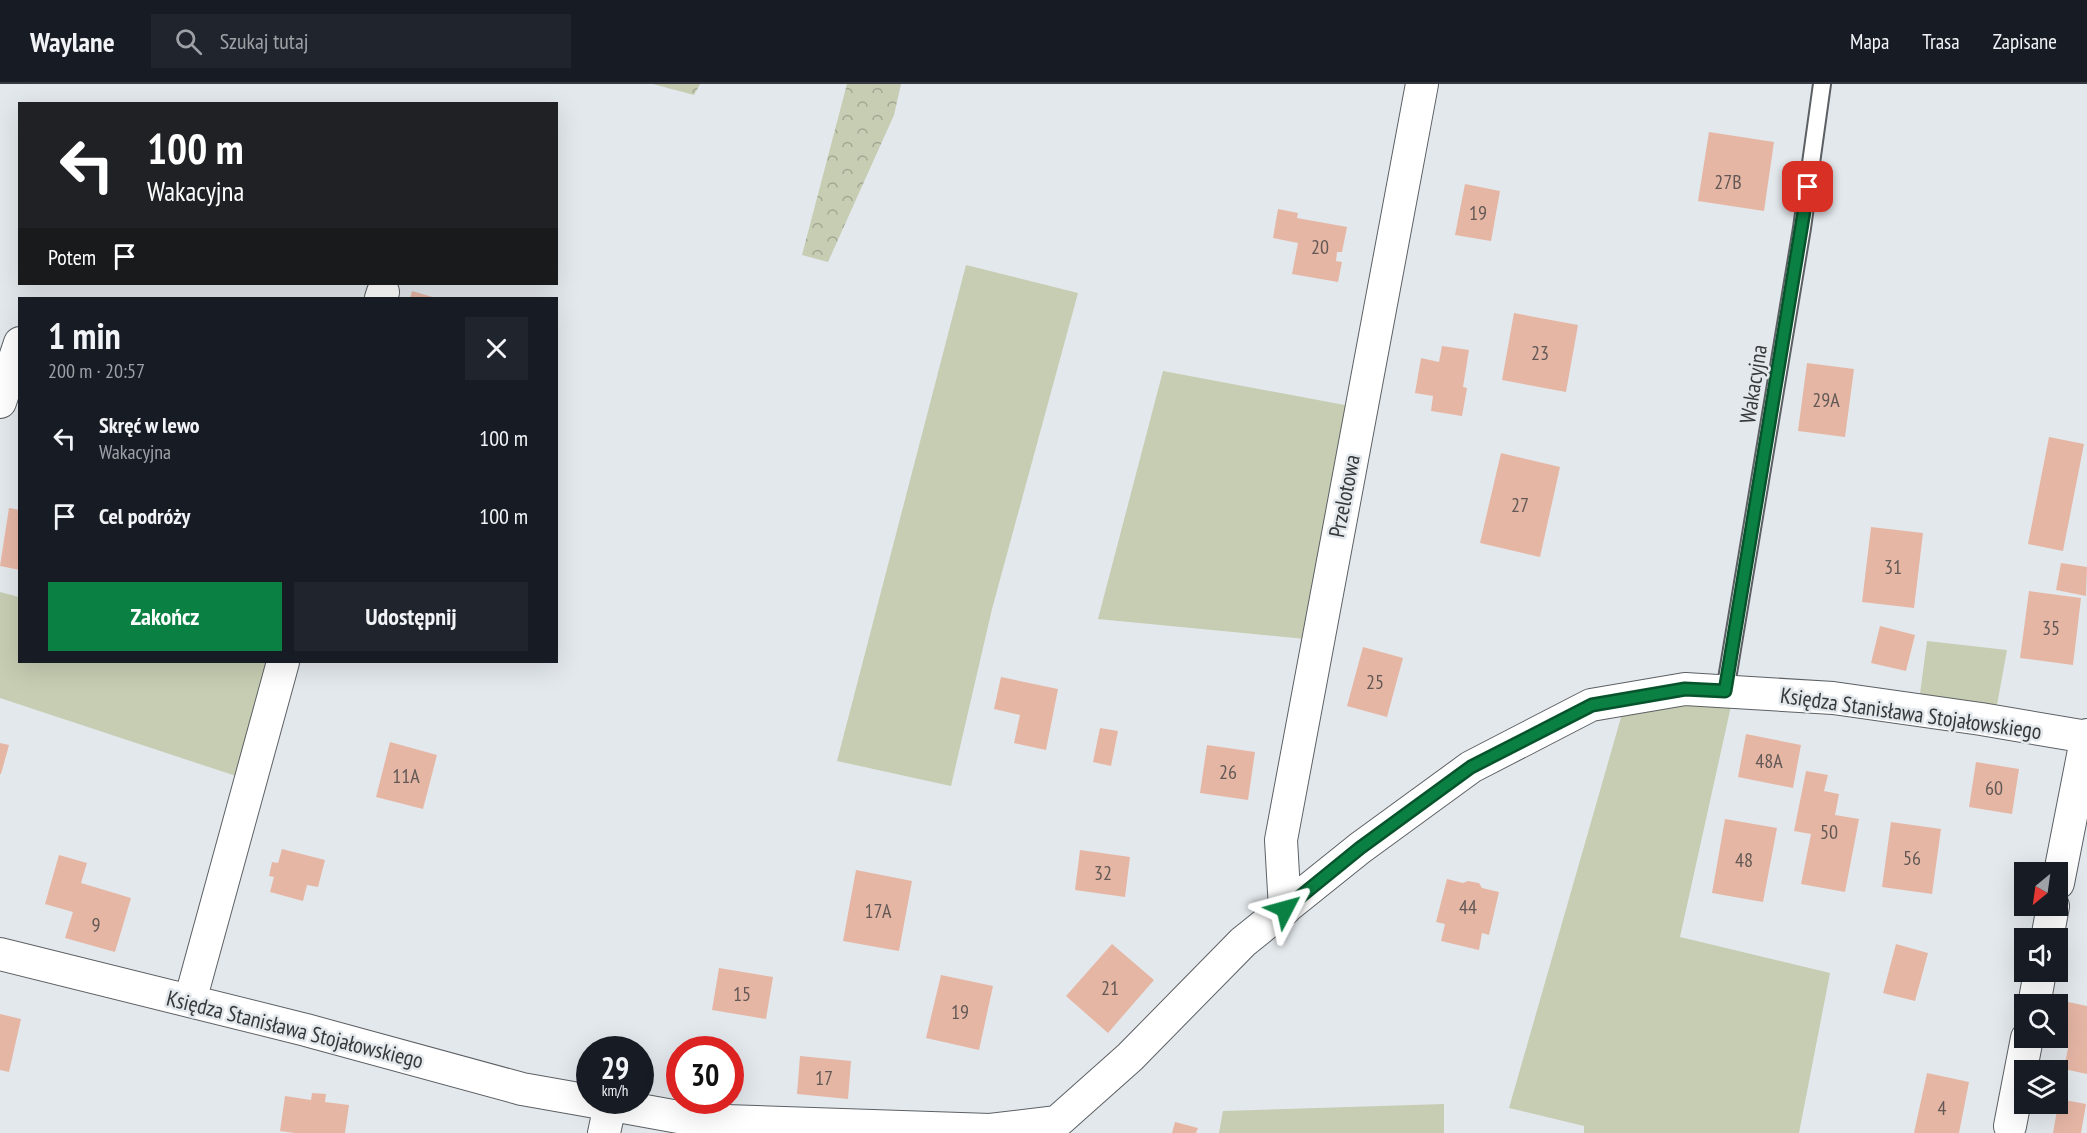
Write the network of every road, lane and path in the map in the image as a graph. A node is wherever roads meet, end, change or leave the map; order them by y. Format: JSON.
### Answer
{"nodes":[{"id":1,"x":1422,"y":84,"type":"edge"},
{"id":2,"x":1822,"y":84,"type":"edge"},
{"id":3,"x":18,"y":349,"type":"edge"},
{"id":4,"x":0,"y":402,"type":"edge"},
{"id":5,"x":283,"y":663,"type":"edge"},
{"id":6,"x":1725,"y":691,"type":"junction"},
{"id":7,"x":2087,"y":737,"type":"edge"},
{"id":8,"x":2062,"y":862,"type":"edge"},
{"id":9,"x":1285,"y":909,"type":"junction"},
{"id":10,"x":0,"y":954,"type":"edge"},
{"id":11,"x":190,"y":1001,"type":"junction"},
{"id":12,"x":2025,"y":1048,"type":"edge"},
{"id":13,"x":576,"y":1104,"type":"edge"},
{"id":14,"x":637,"y":1114,"type":"edge"},
{"id":15,"x":2010,"y":1126,"type":"dead end"},
{"id":16,"x":1055,"y":1127,"type":"edge"}],
"edges":[{"from":1,"to":9,"type":"street","name":"Przelotowa"},
{"from":2,"to":6,"type":"lane","name":"Wakacyjna"},
{"from":3,"to":4,"type":"street"},
{"from":5,"to":11,"type":"street"},
{"from":6,"to":7,"type":"street","name":"Księdza Stanisława Stojałowskiego"},
{"from":6,"to":9,"type":"street","name":"Księdza Stanisława Stojałowskiego"},
{"from":7,"to":8,"type":"street"},
{"from":9,"to":16,"type":"street","name":"Księdza Stanisława Stojałowskiego"},
{"from":10,"to":11,"type":"street","name":"Księdza Stanisława Stojałowskiego"},
{"from":11,"to":13,"type":"street","name":"Księdza Stanisława Stojałowskiego"},
{"from":12,"to":15,"type":"street"},
{"from":14,"to":16,"type":"street","name":"Księdza Stanisława Stojałowskiego"}]}
